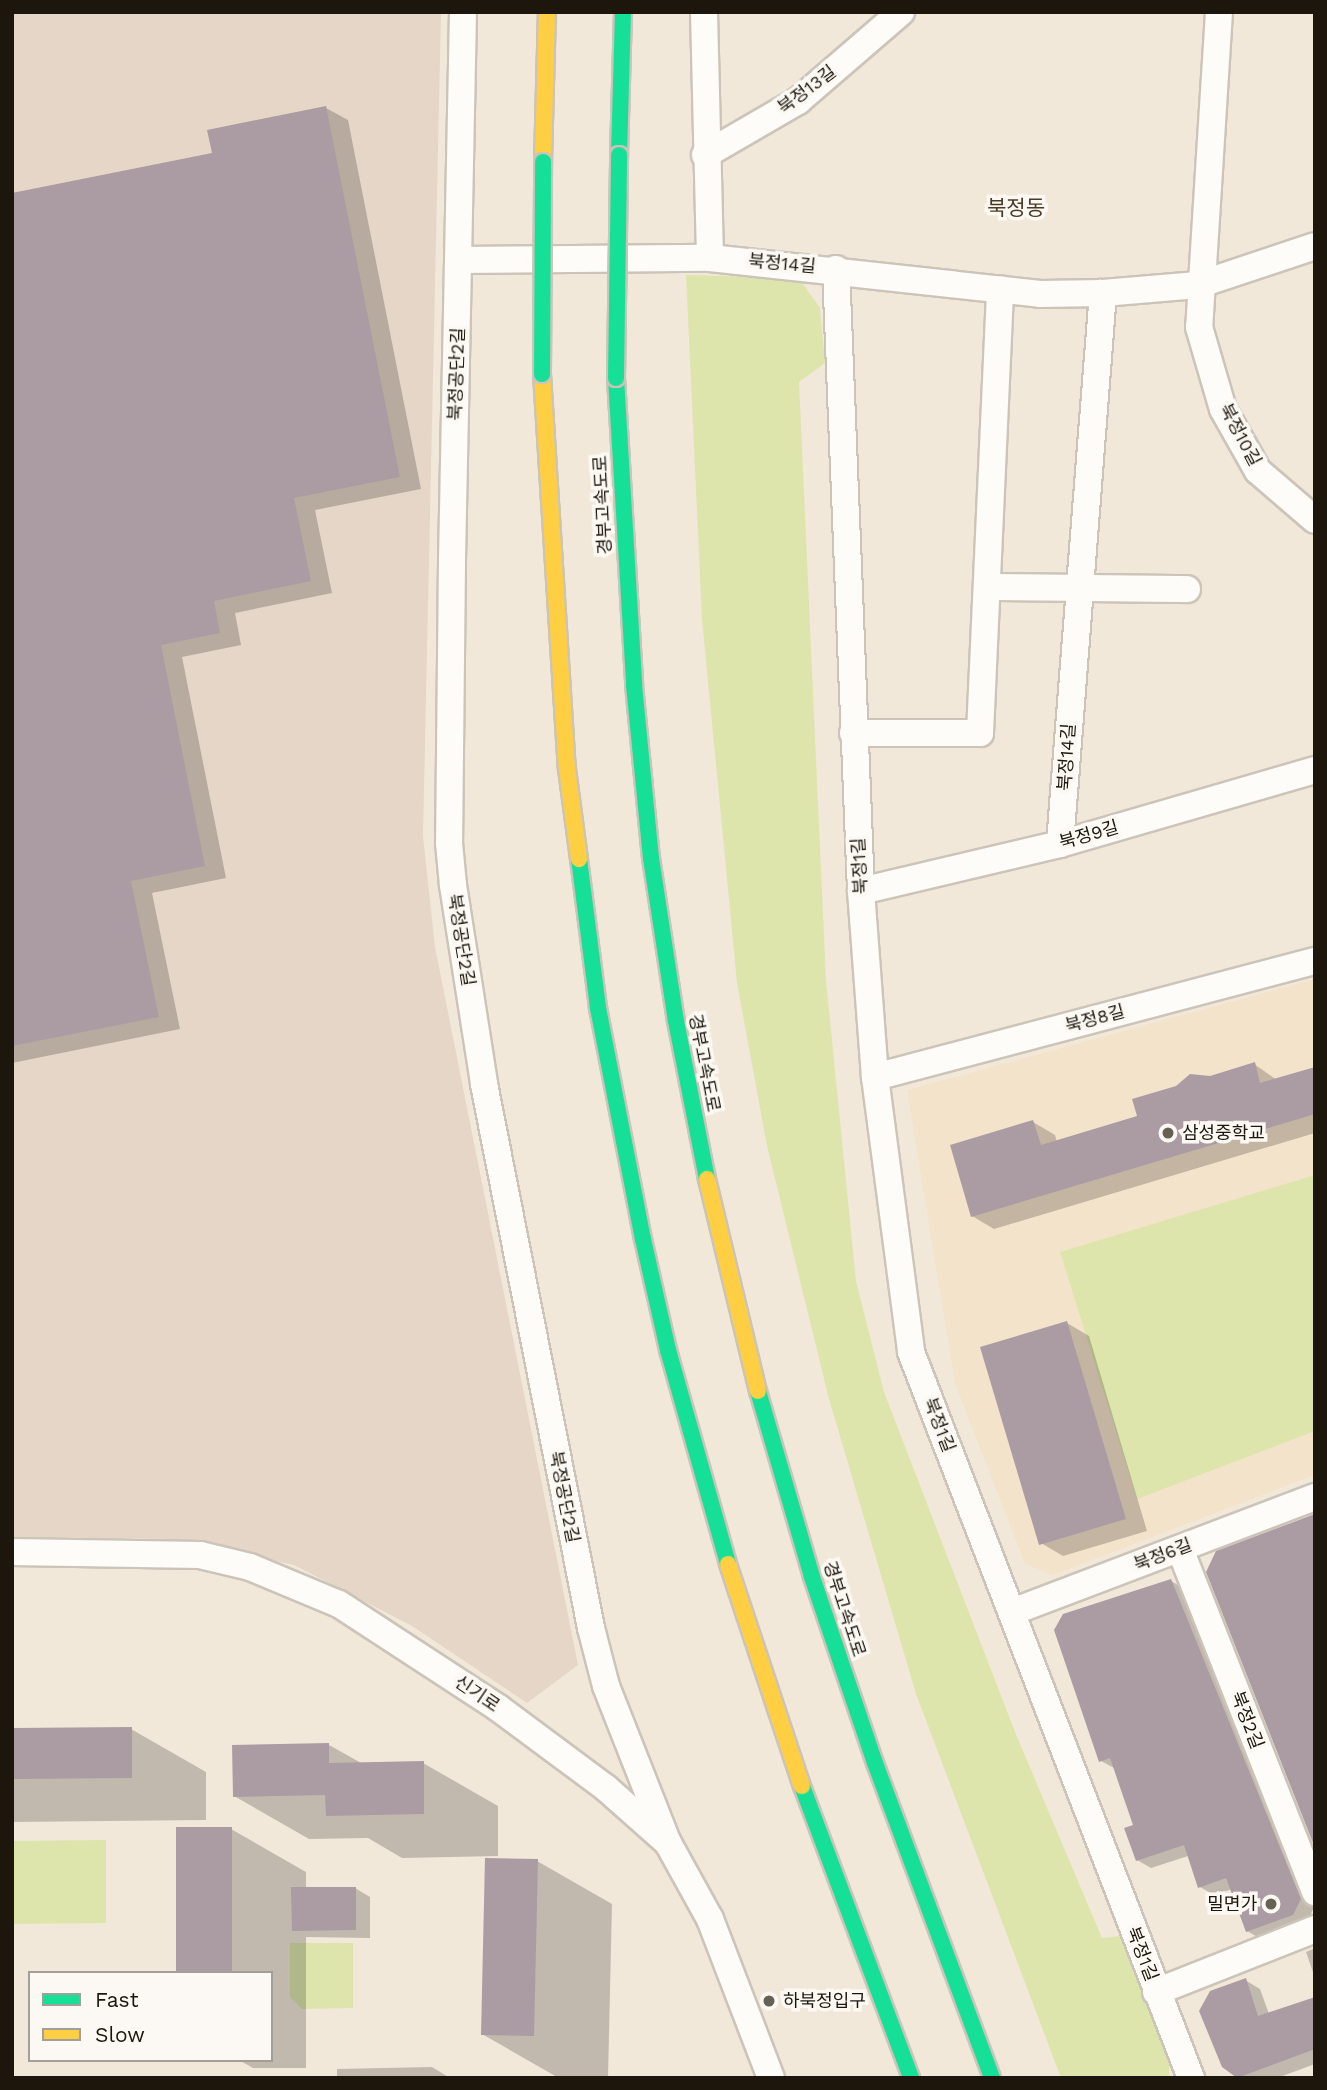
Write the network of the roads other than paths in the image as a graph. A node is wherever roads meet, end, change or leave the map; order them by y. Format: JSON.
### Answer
{"nodes":[{"id":1,"x":463,"y":12,"type":"edge"},
{"id":2,"x":548,"y":12,"type":"edge"},
{"id":3,"x":623,"y":12,"type":"edge"},
{"id":4,"x":704,"y":12,"type":"edge"},
{"id":5,"x":901,"y":12,"type":"edge"},
{"id":6,"x":1219,"y":12,"type":"edge"},
{"id":7,"x":705,"y":155,"type":"junction"},
{"id":8,"x":1315,"y":246,"type":"edge"},
{"id":9,"x":710,"y":258,"type":"junction"},
{"id":10,"x":460,"y":260,"type":"junction"},
{"id":11,"x":836,"y":269,"type":"junction"},
{"id":12,"x":1198,"y":285,"type":"junction"},
{"id":13,"x":1000,"y":289,"type":"junction"},
{"id":14,"x":1102,"y":293,"type":"junction"},
{"id":15,"x":1315,"y":520,"type":"edge"},
{"id":16,"x":1080,"y":586,"type":"junction"},
{"id":17,"x":987,"y":587,"type":"junction"},
{"id":18,"x":1187,"y":589,"type":"dead end"},
{"id":19,"x":853,"y":733,"type":"junction"},
{"id":20,"x":1315,"y":770,"type":"edge"},
{"id":21,"x":1060,"y":844,"type":"junction"},
{"id":22,"x":861,"y":891,"type":"junction"},
{"id":23,"x":1315,"y":961,"type":"edge"},
{"id":24,"x":875,"y":1077,"type":"junction"},
{"id":25,"x":1315,"y":1497,"type":"edge"},
{"id":26,"x":1180,"y":1549,"type":"junction"},
{"id":27,"x":12,"y":1552,"type":"edge"},
{"id":28,"x":1012,"y":1612,"type":"junction"},
{"id":29,"x":668,"y":1843,"type":"junction"},
{"id":30,"x":1315,"y":1892,"type":"edge"},
{"id":31,"x":1315,"y":1929,"type":"edge"},
{"id":32,"x":1156,"y":1992,"type":"junction"},
{"id":33,"x":767,"y":2076,"type":"edge"},
{"id":34,"x":911,"y":2078,"type":"edge"},
{"id":35,"x":992,"y":2078,"type":"edge"},
{"id":36,"x":1191,"y":2078,"type":"edge"}],
"edges":[{"from":1,"to":10,"type":"street","name":"북정공단2길"},
{"from":2,"to":34,"type":"highway","bridge":true},
{"from":3,"to":35,"type":"highway","name":"경부고속도로","bridge":true},
{"from":4,"to":7,"type":"street"},
{"from":5,"to":7,"type":"street","name":"북정13길"},
{"from":6,"to":12,"type":"street"},
{"from":7,"to":9,"type":"street"},
{"from":8,"to":12,"type":"street","name":"북정14길"},
{"from":9,"to":10,"type":"street","name":"북정14길"},
{"from":9,"to":11,"type":"street","name":"북정14길"},
{"from":10,"to":29,"type":"street","name":"북정공단2길"},
{"from":11,"to":13,"type":"street","name":"북정14길"},
{"from":11,"to":19,"type":"street","name":"북정1길"},
{"from":12,"to":14,"type":"street","name":"북정14길"},
{"from":12,"to":15,"type":"street","name":"북정10길"},
{"from":13,"to":14,"type":"street","name":"북정14길"},
{"from":13,"to":17,"type":"street"},
{"from":14,"to":16,"type":"street","name":"북정14길"},
{"from":16,"to":17,"type":"street"},
{"from":16,"to":18,"type":"street"},
{"from":16,"to":21,"type":"street","name":"북정14길"},
{"from":17,"to":19,"type":"street"},
{"from":19,"to":22,"type":"street","name":"북정1길"},
{"from":20,"to":21,"type":"street","name":"북정9길"},
{"from":21,"to":22,"type":"street","name":"북정9길"},
{"from":22,"to":24,"type":"street","name":"북정1길"},
{"from":23,"to":24,"type":"street","name":"북정8길"},
{"from":24,"to":28,"type":"street","name":"북정1길"},
{"from":25,"to":26,"type":"street","name":"북정6길"},
{"from":26,"to":28,"type":"street","name":"북정6길"},
{"from":26,"to":30,"type":"street","name":"북정2길"},
{"from":27,"to":29,"type":"street","name":"신기로"},
{"from":28,"to":32,"type":"street","name":"북정1길"},
{"from":29,"to":33,"type":"street","name":"신기로"},
{"from":31,"to":32,"type":"street"},
{"from":32,"to":36,"type":"street","name":"북정1길"}]}
